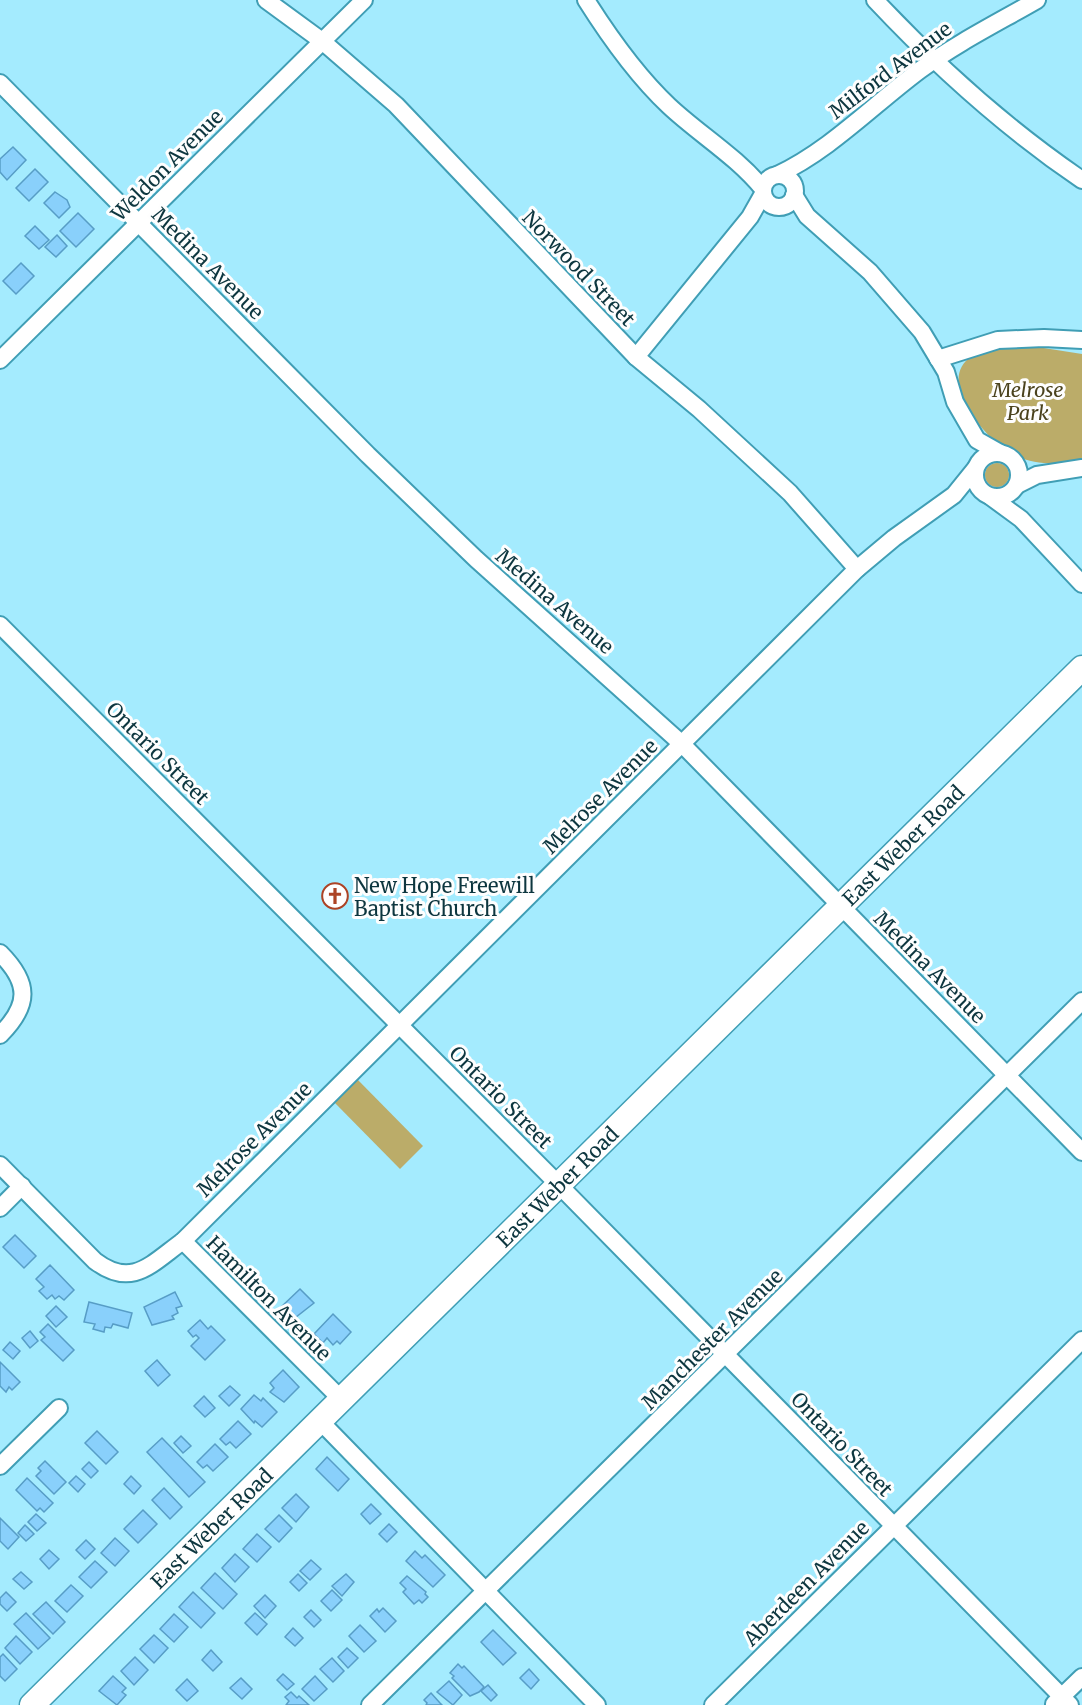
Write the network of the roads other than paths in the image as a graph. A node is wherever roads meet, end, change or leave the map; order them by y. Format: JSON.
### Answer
{"nodes":[{"id":1,"x":266,"y":0,"type":"edge"},
{"id":2,"x":364,"y":0,"type":"edge"},
{"id":3,"x":586,"y":0,"type":"edge"},
{"id":4,"x":875,"y":0,"type":"edge"},
{"id":5,"x":1037,"y":0,"type":"edge"},
{"id":6,"x":322,"y":41,"type":"junction"},
{"id":7,"x":936,"y":59,"type":"junction"},
{"id":8,"x":0,"y":83,"type":"edge"},
{"id":9,"x":1082,"y":180,"type":"edge"},
{"id":10,"x":777,"y":192,"type":"junction"},
{"id":11,"x":138,"y":223,"type":"junction"},
{"id":12,"x":1082,"y":340,"type":"edge"},
{"id":13,"x":636,"y":357,"type":"junction"},
{"id":14,"x":938,"y":359,"type":"junction"},
{"id":15,"x":0,"y":360,"type":"edge"},
{"id":16,"x":978,"y":440,"type":"junction"},
{"id":17,"x":1006,"y":456,"type":"junction"},
{"id":18,"x":977,"y":465,"type":"junction"},
{"id":19,"x":1082,"y":468,"type":"edge"},
{"id":20,"x":1037,"y":475,"type":"junction"},
{"id":21,"x":1015,"y":488,"type":"junction"},
{"id":22,"x":954,"y":495,"type":"junction"},
{"id":23,"x":986,"y":495,"type":"junction"},
{"id":24,"x":1021,"y":519,"type":"junction"},
{"id":25,"x":857,"y":570,"type":"junction"},
{"id":26,"x":1082,"y":584,"type":"edge"},
{"id":27,"x":0,"y":625,"type":"edge"},
{"id":28,"x":1082,"y":668,"type":"edge"},
{"id":29,"x":682,"y":744,"type":"junction"},
{"id":30,"x":841,"y":906,"type":"junction"},
{"id":31,"x":0,"y":952,"type":"edge"},
{"id":32,"x":1082,"y":1001,"type":"edge"},
{"id":33,"x":399,"y":1025,"type":"junction"},
{"id":34,"x":0,"y":1035,"type":"edge"},
{"id":35,"x":1007,"y":1075,"type":"junction"},
{"id":36,"x":1082,"y":1152,"type":"edge"},
{"id":37,"x":0,"y":1165,"type":"edge"},
{"id":38,"x":559,"y":1185,"type":"junction"},
{"id":39,"x":22,"y":1186,"type":"junction"},
{"id":40,"x":0,"y":1208,"type":"edge"},
{"id":41,"x":183,"y":1241,"type":"junction"},
{"id":42,"x":1082,"y":1340,"type":"edge"},
{"id":43,"x":726,"y":1354,"type":"junction"},
{"id":44,"x":342,"y":1400,"type":"junction"},
{"id":45,"x":59,"y":1408,"type":"dead end"},
{"id":46,"x":320,"y":1421,"type":"junction"},
{"id":47,"x":0,"y":1466,"type":"edge"},
{"id":48,"x":894,"y":1526,"type":"junction"},
{"id":49,"x":487,"y":1592,"type":"junction"},
{"id":50,"x":1082,"y":1677,"type":"edge"},
{"id":51,"x":1062,"y":1702,"type":"edge"},
{"id":52,"x":32,"y":1705,"type":"edge"},
{"id":53,"x":370,"y":1705,"type":"edge"},
{"id":54,"x":597,"y":1705,"type":"edge"},
{"id":55,"x":713,"y":1705,"type":"edge"}],
"edges":[{"from":1,"to":6,"type":"street","name":"Norwood Street"},
{"from":2,"to":6,"type":"street","name":"Weldon Avenue"},
{"from":3,"to":10,"type":"street"},
{"from":4,"to":7,"type":"street"},
{"from":5,"to":7,"type":"street","name":"Milford Avenue"},
{"from":6,"to":11,"type":"street","name":"Weldon Avenue"},
{"from":6,"to":13,"type":"street","name":"Norwood Street"},
{"from":7,"to":9,"type":"street"},
{"from":7,"to":10,"type":"street","name":"Milford Avenue"},
{"from":8,"to":11,"type":"street","name":"Medina Avenue"},
{"from":10,"to":13,"type":"street","name":"Milford Avenue"},
{"from":10,"to":14,"type":"street"},
{"from":11,"to":15,"type":"street","name":"Weldon Avenue"},
{"from":11,"to":29,"type":"street","name":"Medina Avenue"},
{"from":12,"to":14,"type":"street"},
{"from":13,"to":25,"type":"street","name":"Norwood Street"},
{"from":14,"to":16,"type":"street"},
{"from":16,"to":17,"type":"street"},
{"from":16,"to":18,"type":"street"},
{"from":17,"to":18,"type":"street"},
{"from":17,"to":20,"type":"street"},
{"from":17,"to":21,"type":"street"},
{"from":18,"to":22,"type":"street","name":"Melrose Avenue"},
{"from":18,"to":23,"type":"street"},
{"from":19,"to":20,"type":"street"},
{"from":20,"to":21,"type":"street"},
{"from":21,"to":23,"type":"street"},
{"from":21,"to":24,"type":"street"},
{"from":22,"to":23,"type":"street","name":"Melrose Avenue"},
{"from":22,"to":25,"type":"street","name":"Melrose Avenue"},
{"from":23,"to":24,"type":"street"},
{"from":24,"to":26,"type":"street"},
{"from":25,"to":29,"type":"street","name":"Melrose Avenue"},
{"from":27,"to":33,"type":"street","name":"Ontario Street"},
{"from":28,"to":30,"type":"street","name":"East Weber Road"},
{"from":29,"to":30,"type":"street","name":"Medina Avenue"},
{"from":29,"to":33,"type":"street","name":"Melrose Avenue"},
{"from":30,"to":35,"type":"street","name":"Medina Avenue"},
{"from":30,"to":38,"type":"street","name":"East Weber Road"},
{"from":31,"to":34,"type":"street"},
{"from":32,"to":35,"type":"street","name":"Manchester Avenue"},
{"from":33,"to":38,"type":"street","name":"Ontario Street"},
{"from":33,"to":41,"type":"street","name":"Melrose Avenue"},
{"from":35,"to":36,"type":"street","name":"Medina Avenue"},
{"from":35,"to":43,"type":"street","name":"Manchester Avenue"},
{"from":37,"to":39,"type":"street","name":"Hamilton Avenue"},
{"from":38,"to":43,"type":"street","name":"Ontario Street"},
{"from":38,"to":44,"type":"street","name":"East Weber Road"},
{"from":39,"to":40,"type":"street"},
{"from":39,"to":41,"type":"street","name":"Hamilton Avenue"},
{"from":41,"to":44,"type":"street","name":"Hamilton Avenue"},
{"from":42,"to":48,"type":"street","name":"Aberdeen Avenue"},
{"from":43,"to":48,"type":"street","name":"Ontario Street"},
{"from":43,"to":49,"type":"street","name":"Manchester Avenue"},
{"from":44,"to":46,"type":"street","name":"East Weber Road"},
{"from":45,"to":47,"type":"street"},
{"from":46,"to":49,"type":"street"},
{"from":46,"to":52,"type":"street","name":"East Weber Road"},
{"from":48,"to":51,"type":"street","name":"Ontario Street"},
{"from":48,"to":55,"type":"street","name":"Aberdeen Avenue"},
{"from":49,"to":53,"type":"street","name":"Manchester Avenue"},
{"from":49,"to":54,"type":"street"},
{"from":50,"to":51,"type":"street"}]}
